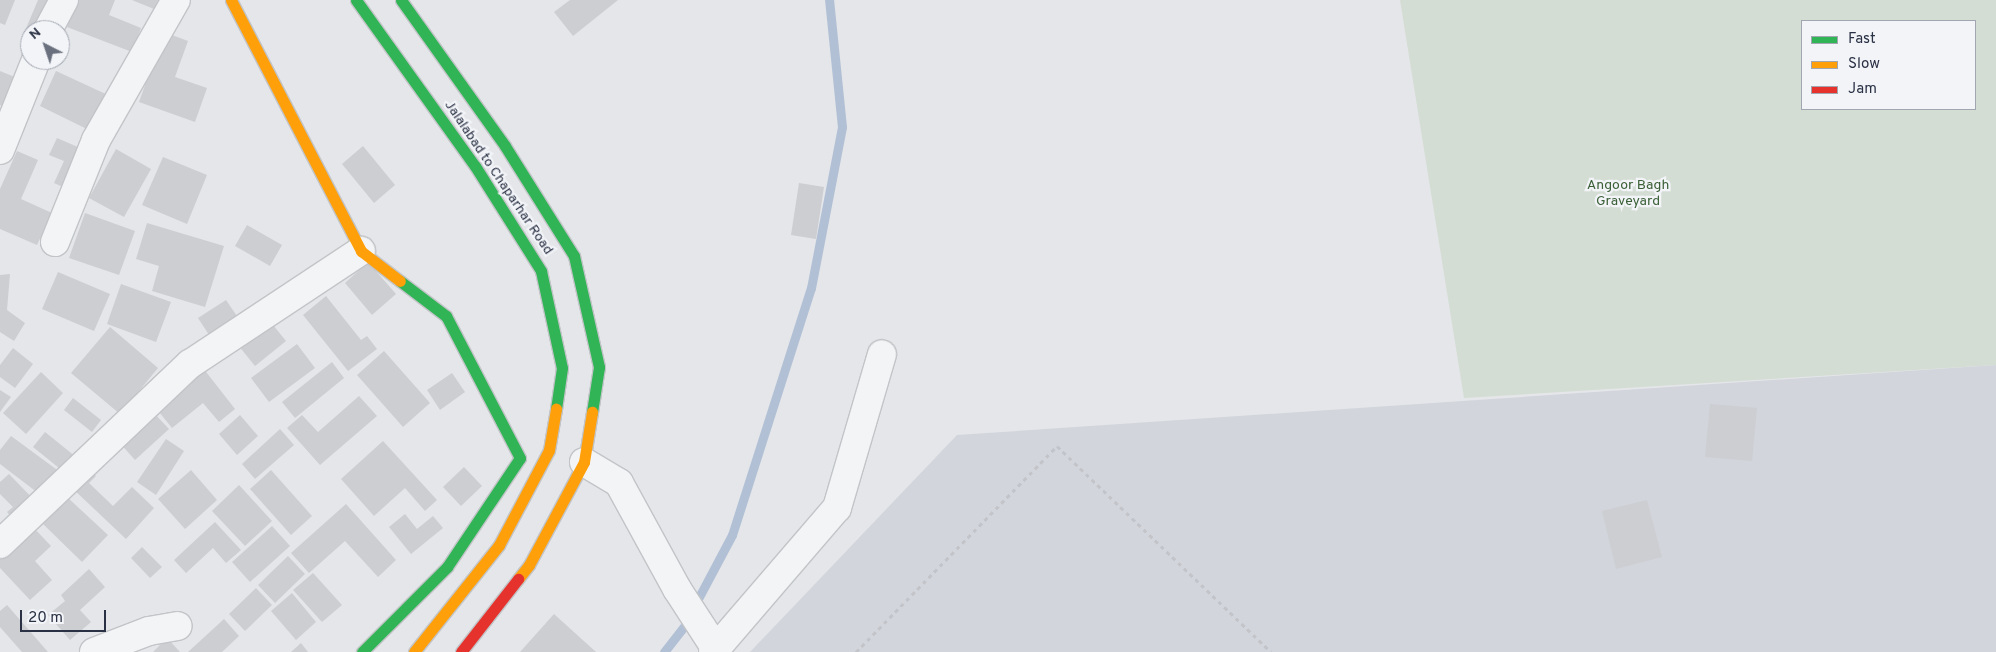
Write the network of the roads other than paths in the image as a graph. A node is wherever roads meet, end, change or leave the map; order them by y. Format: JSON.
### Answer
{"nodes":[{"id":1,"x":64,"y":0,"type":"edge"},
{"id":2,"x":176,"y":0,"type":"edge"},
{"id":3,"x":231,"y":0,"type":"edge"},
{"id":4,"x":356,"y":0,"type":"edge"},
{"id":5,"x":400,"y":0,"type":"edge"},
{"id":6,"x":53,"y":20,"type":"edge"},
{"id":7,"x":32,"y":70,"type":"edge"},
{"id":8,"x":0,"y":150,"type":"edge"},
{"id":9,"x":55,"y":242,"type":"dead end"},
{"id":10,"x":360,"y":251,"type":"junction"},
{"id":11,"x":882,"y":354,"type":"dead end"},
{"id":12,"x":584,"y":462,"type":"junction"},
{"id":13,"x":0,"y":544,"type":"edge"},
{"id":14,"x":178,"y":626,"type":"dead end"},
{"id":15,"x":714,"y":651,"type":"edge"},
{"id":16,"x":94,"y":652,"type":"edge"},
{"id":17,"x":362,"y":652,"type":"edge"},
{"id":18,"x":414,"y":652,"type":"edge"},
{"id":19,"x":461,"y":652,"type":"edge"}],
"edges":[{"from":1,"to":6,"type":"street"},
{"from":2,"to":9,"type":"street"},
{"from":3,"to":10,"type":"main road"},
{"from":4,"to":18,"type":"main road","name":"Jalalabad to Chaparhar Road"},
{"from":5,"to":12,"type":"main road","name":"Jalalabad to Chaparhar Road"},
{"from":7,"to":8,"type":"street"},
{"from":10,"to":13,"type":"street"},
{"from":10,"to":17,"type":"main road"},
{"from":11,"to":15,"type":"street"},
{"from":12,"to":15,"type":"street"},
{"from":12,"to":19,"type":"main road","name":"Jalalabad to Chaparhar Road"},
{"from":14,"to":16,"type":"street"}]}
